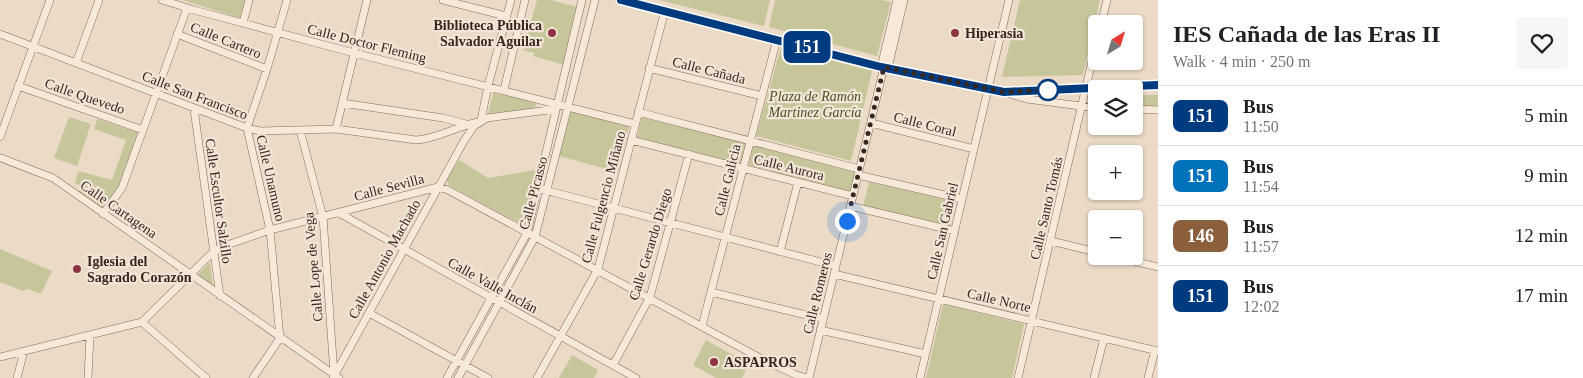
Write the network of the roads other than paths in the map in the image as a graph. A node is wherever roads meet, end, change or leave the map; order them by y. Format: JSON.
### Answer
{"nodes":[{"id":1,"x":50,"y":0,"type":"edge"},
{"id":2,"x":99,"y":0,"type":"edge"},
{"id":3,"x":162,"y":0,"type":"edge"},
{"id":4,"x":250,"y":0,"type":"edge"},
{"id":5,"x":287,"y":0,"type":"edge"},
{"id":6,"x":367,"y":0,"type":"edge"},
{"id":7,"x":443,"y":0,"type":"edge"},
{"id":8,"x":511,"y":0,"type":"edge"},
{"id":9,"x":525,"y":0,"type":"edge"},
{"id":10,"x":582,"y":0,"type":"edge"},
{"id":11,"x":595,"y":0,"type":"edge"},
{"id":12,"x":621,"y":0,"type":"edge"},
{"id":13,"x":897,"y":0,"type":"edge"},
{"id":14,"x":904,"y":0,"type":"edge"},
{"id":15,"x":1010,"y":0,"type":"edge"},
{"id":16,"x":1107,"y":0,"type":"edge"},
{"id":17,"x":186,"y":8,"type":"junction"},
{"id":18,"x":665,"y":10,"type":"junction"},
{"id":19,"x":1103,"y":15,"type":"edge"},
{"id":20,"x":506,"y":16,"type":"junction"},
{"id":21,"x":243,"y":23,"type":"junction"},
{"id":22,"x":278,"y":33,"type":"junction"},
{"id":23,"x":0,"y":34,"type":"edge"},
{"id":24,"x":177,"y":34,"type":"junction"},
{"id":25,"x":776,"y":40,"type":"junction"},
{"id":26,"x":32,"y":46,"type":"junction"},
{"id":27,"x":354,"y":53,"type":"junction"},
{"id":28,"x":76,"y":63,"type":"junction"},
{"id":29,"x":884,"y":67,"type":"junction"},
{"id":30,"x":650,"y":68,"type":"junction"},
{"id":31,"x":267,"y":69,"type":"junction"},
{"id":32,"x":1090,"y":70,"type":"edge"},
{"id":33,"x":1158,"y":85,"type":"edge"},
{"id":34,"x":18,"y":86,"type":"junction"},
{"id":35,"x":488,"y":86,"type":"junction"},
{"id":36,"x":988,"y":89,"type":"junction"},
{"id":37,"x":1085,"y":89,"type":"junction"},
{"id":38,"x":504,"y":90,"type":"junction"},
{"id":39,"x":1004,"y":92,"type":"junction"},
{"id":40,"x":156,"y":94,"type":"junction"},
{"id":41,"x":762,"y":96,"type":"junction"},
{"id":42,"x":342,"y":103,"type":"junction"},
{"id":43,"x":557,"y":106,"type":"junction"},
{"id":44,"x":568,"y":107,"type":"junction"},
{"id":45,"x":1082,"y":107,"type":"junction"},
{"id":46,"x":1088,"y":107,"type":"edge"},
{"id":47,"x":194,"y":109,"type":"junction"},
{"id":48,"x":1143,"y":109,"type":"edge"},
{"id":49,"x":1158,"y":110,"type":"edge"},
{"id":50,"x":638,"y":112,"type":"junction"},
{"id":51,"x":3,"y":115,"type":"edge"},
{"id":52,"x":480,"y":121,"type":"junction"},
{"id":53,"x":871,"y":122,"type":"junction"},
{"id":54,"x":466,"y":124,"type":"junction"},
{"id":55,"x":635,"y":124,"type":"junction"},
{"id":56,"x":247,"y":128,"type":"junction"},
{"id":57,"x":336,"y":129,"type":"junction"},
{"id":58,"x":143,"y":130,"type":"junction"},
{"id":59,"x":300,"y":130,"type":"junction"},
{"id":60,"x":0,"y":137,"type":"edge"},
{"id":61,"x":631,"y":140,"type":"junction"},
{"id":62,"x":750,"y":140,"type":"junction"},
{"id":63,"x":974,"y":149,"type":"junction"},
{"id":64,"x":689,"y":154,"type":"junction"},
{"id":65,"x":0,"y":158,"type":"edge"},
{"id":66,"x":744,"y":168,"type":"junction"},
{"id":67,"x":859,"y":172,"type":"junction"},
{"id":68,"x":798,"y":182,"type":"junction"},
{"id":69,"x":438,"y":187,"type":"junction"},
{"id":70,"x":537,"y":188,"type":"junction"},
{"id":71,"x":547,"y":190,"type":"junction"},
{"id":72,"x":853,"y":196,"type":"junction"},
{"id":73,"x":962,"y":200,"type":"junction"},
{"id":74,"x":850,"y":206,"type":"junction"},
{"id":75,"x":614,"y":208,"type":"junction"},
{"id":76,"x":339,"y":213,"type":"junction"},
{"id":77,"x":103,"y":214,"type":"junction"},
{"id":78,"x":323,"y":217,"type":"junction"},
{"id":79,"x":670,"y":224,"type":"junction"},
{"id":80,"x":270,"y":230,"type":"junction"},
{"id":81,"x":955,"y":231,"type":"junction"},
{"id":82,"x":526,"y":232,"type":"junction"},
{"id":83,"x":535,"y":237,"type":"junction"},
{"id":84,"x":726,"y":238,"type":"junction"},
{"id":85,"x":1051,"y":241,"type":"junction"},
{"id":86,"x":403,"y":250,"type":"junction"},
{"id":87,"x":1088,"y":250,"type":"edge"},
{"id":88,"x":213,"y":252,"type":"junction"},
{"id":89,"x":780,"y":252,"type":"junction"},
{"id":90,"x":1143,"y":263,"type":"edge"},
{"id":91,"x":1158,"y":267,"type":"edge"},
{"id":92,"x":598,"y":269,"type":"junction"},
{"id":93,"x":835,"y":270,"type":"junction"},
{"id":94,"x":190,"y":274,"type":"junction"},
{"id":95,"x":711,"y":292,"type":"junction"},
{"id":96,"x":220,"y":296,"type":"junction"},
{"id":97,"x":650,"y":297,"type":"junction"},
{"id":98,"x":491,"y":298,"type":"junction"},
{"id":99,"x":939,"y":299,"type":"junction"},
{"id":100,"x":499,"y":303,"type":"junction"},
{"id":101,"x":369,"y":312,"type":"junction"},
{"id":102,"x":823,"y":319,"type":"junction"},
{"id":103,"x":1032,"y":321,"type":"junction"},
{"id":104,"x":142,"y":322,"type":"junction"},
{"id":105,"x":702,"y":326,"type":"junction"},
{"id":106,"x":820,"y":330,"type":"junction"},
{"id":107,"x":90,"y":335,"type":"junction"},
{"id":108,"x":560,"y":336,"type":"junction"},
{"id":109,"x":280,"y":338,"type":"junction"},
{"id":110,"x":1104,"y":338,"type":"junction"},
{"id":111,"x":1156,"y":350,"type":"edge"},
{"id":112,"x":24,"y":351,"type":"junction"},
{"id":113,"x":333,"y":351,"type":"junction"},
{"id":114,"x":346,"y":354,"type":"junction"},
{"id":115,"x":926,"y":354,"type":"junction"},
{"id":116,"x":0,"y":357,"type":"edge"},
{"id":117,"x":456,"y":361,"type":"junction"},
{"id":118,"x":465,"y":365,"type":"junction"},
{"id":119,"x":613,"y":365,"type":"junction"},
{"id":120,"x":335,"y":377,"type":"edge"},
{"id":121,"x":17,"y":378,"type":"edge"},
{"id":122,"x":88,"y":378,"type":"edge"},
{"id":123,"x":206,"y":378,"type":"edge"},
{"id":124,"x":254,"y":378,"type":"edge"},
{"id":125,"x":447,"y":378,"type":"edge"},
{"id":126,"x":458,"y":378,"type":"edge"},
{"id":127,"x":488,"y":378,"type":"edge"},
{"id":128,"x":537,"y":378,"type":"edge"},
{"id":129,"x":636,"y":378,"type":"edge"},
{"id":130,"x":808,"y":378,"type":"edge"},
{"id":131,"x":920,"y":378,"type":"edge"},
{"id":132,"x":1018,"y":378,"type":"edge"},
{"id":133,"x":1094,"y":378,"type":"edge"},
{"id":134,"x":1148,"y":378,"type":"edge"}],
"edges":[{"from":1,"to":26,"type":"street"},
{"from":2,"to":28,"type":"street"},
{"from":3,"to":17,"type":"street","name":"Calle Doctor Fleming"},
{"from":4,"to":21,"type":"street"},
{"from":5,"to":22,"type":"street","name":"Calle Unamuno"},
{"from":6,"to":27,"type":"street"},
{"from":7,"to":20,"type":"street"},
{"from":8,"to":20,"type":"street"},
{"from":9,"to":38,"type":"street"},
{"from":10,"to":43,"type":"street","name":"Calle Picasso"},
{"from":11,"to":44,"type":"street","name":"Calle Picasso"},
{"from":12,"to":18,"type":"street"},
{"from":13,"to":29,"type":"street"},
{"from":14,"to":29,"type":"street"},
{"from":15,"to":36,"type":"street","name":"Calle San Gabriel"},
{"from":16,"to":19,"type":"street"},
{"from":17,"to":21,"type":"street","name":"Calle Doctor Fleming"},
{"from":17,"to":24,"type":"street"},
{"from":18,"to":25,"type":"street"},
{"from":18,"to":30,"type":"street","name":"Calle Fulgencio Miñano"},
{"from":20,"to":35,"type":"street"},
{"from":21,"to":22,"type":"street","name":"Calle Doctor Fleming"},
{"from":22,"to":27,"type":"street","name":"Calle Doctor Fleming"},
{"from":22,"to":31,"type":"street","name":"Calle Unamuno"},
{"from":23,"to":26,"type":"street","name":"Calle San Francisco"},
{"from":24,"to":31,"type":"street","name":"Calle Cartero"},
{"from":24,"to":40,"type":"street"},
{"from":25,"to":29,"type":"street"},
{"from":25,"to":41,"type":"street","name":"Calle Galicia"},
{"from":26,"to":28,"type":"street","name":"Calle San Francisco"},
{"from":26,"to":34,"type":"street"},
{"from":27,"to":35,"type":"street","name":"Calle Doctor Fleming"},
{"from":27,"to":42,"type":"street"},
{"from":28,"to":40,"type":"street","name":"Calle San Francisco"},
{"from":29,"to":36,"type":"street"},
{"from":29,"to":53,"type":"street","name":"Calle Romeros"},
{"from":30,"to":41,"type":"street","name":"Calle Cañada"},
{"from":30,"to":50,"type":"street","name":"Calle Fulgencio Miñano"},
{"from":31,"to":56,"type":"street","name":"Calle Unamuno"},
{"from":32,"to":37,"type":"street","name":"Calle Santo Tomás"},
{"from":33,"to":37,"type":"street"},
{"from":34,"to":51,"type":"street"},
{"from":34,"to":58,"type":"street","name":"Calle Quevedo"},
{"from":35,"to":38,"type":"street","name":"Calle Doctor Fleming"},
{"from":35,"to":52,"type":"street"},
{"from":36,"to":39,"type":"street"},
{"from":36,"to":63,"type":"street","name":"Calle San Gabriel"},
{"from":37,"to":39,"type":"street"},
{"from":37,"to":45,"type":"street","name":"Calle Santo Tomás"},
{"from":38,"to":43,"type":"street","name":"Calle Doctor Fleming"},
{"from":39,"to":45,"type":"street"},
{"from":40,"to":47,"type":"street","name":"Calle San Francisco"},
{"from":40,"to":58,"type":"street"},
{"from":41,"to":62,"type":"street","name":"Calle Galicia"},
{"from":42,"to":54,"type":"street"},
{"from":42,"to":57,"type":"street"},
{"from":43,"to":44,"type":"street","name":"Calle Doctor Fleming"},
{"from":43,"to":52,"type":"street"},
{"from":43,"to":70,"type":"street","name":"Calle Picasso"},
{"from":44,"to":55,"type":"street"},
{"from":44,"to":71,"type":"street","name":"Calle Picasso"},
{"from":45,"to":46,"type":"street"},
{"from":45,"to":85,"type":"street","name":"Calle Santo Tomás"},
{"from":47,"to":56,"type":"street","name":"Calle San Francisco"},
{"from":47,"to":88,"type":"street","name":"Calle Escultor Salzillo"},
{"from":48,"to":49,"type":"street"},
{"from":50,"to":55,"type":"street","name":"Calle Fulgencio Miñano"},
{"from":50,"to":62,"type":"street","name":"Calle Aurora"},
{"from":51,"to":60,"type":"street"},
{"from":52,"to":54,"type":"street","name":"Calle San Francisco"},
{"from":52,"to":69,"type":"street","name":"Calle Antonio Machado"},
{"from":53,"to":63,"type":"street","name":"Calle Coral"},
{"from":53,"to":67,"type":"street","name":"Calle Romeros"},
{"from":54,"to":57,"type":"street","name":"Calle San Francisco"},
{"from":55,"to":61,"type":"street","name":"Calle Fulgencio Miñano"},
{"from":56,"to":59,"type":"street","name":"Calle San Francisco"},
{"from":56,"to":80,"type":"street","name":"Calle Unamuno"},
{"from":57,"to":59,"type":"street","name":"Calle San Francisco"},
{"from":58,"to":77,"type":"street"},
{"from":59,"to":78,"type":"street","name":"Calle Lope de Vega"},
{"from":61,"to":64,"type":"street","name":"Calle Aurora"},
{"from":61,"to":75,"type":"street","name":"Calle Fulgencio Miñano"},
{"from":62,"to":66,"type":"street","name":"Calle Galicia"},
{"from":62,"to":67,"type":"street","name":"Calle Aurora"},
{"from":63,"to":73,"type":"street","name":"Calle San Gabriel"},
{"from":64,"to":66,"type":"street","name":"Calle Aurora"},
{"from":64,"to":79,"type":"street","name":"Calle Gerardo Diego"},
{"from":65,"to":77,"type":"street","name":"Calle Cartagena"},
{"from":66,"to":68,"type":"street","name":"Calle Aurora"},
{"from":66,"to":84,"type":"street","name":"Calle Galicia"},
{"from":67,"to":72,"type":"street","name":"Calle Romeros"},
{"from":67,"to":73,"type":"street","name":"Calle Aurora"},
{"from":68,"to":72,"type":"street","name":"Calle Aurora"},
{"from":68,"to":89,"type":"street"},
{"from":69,"to":76,"type":"street","name":"Calle Sevilla"},
{"from":69,"to":82,"type":"street","name":"Calle Sevilla"},
{"from":69,"to":86,"type":"street","name":"Calle Antonio Machado"},
{"from":70,"to":71,"type":"street","name":"Calle Norte"},
{"from":70,"to":82,"type":"street","name":"Calle Picasso"},
{"from":71,"to":75,"type":"street","name":"Calle Norte"},
{"from":71,"to":83,"type":"street","name":"Calle Picasso"},
{"from":72,"to":74,"type":"street","name":"Calle Romeros"},
{"from":73,"to":81,"type":"street","name":"Calle San Gabriel"},
{"from":74,"to":81,"type":"street"},
{"from":74,"to":93,"type":"street","name":"Calle Romeros"},
{"from":75,"to":79,"type":"street","name":"Calle Norte"},
{"from":75,"to":92,"type":"street","name":"Calle Fulgencio Miñano"},
{"from":76,"to":78,"type":"street","name":"Calle Sevilla"},
{"from":76,"to":86,"type":"street","name":"Calle Valle Inclán"},
{"from":77,"to":94,"type":"street","name":"Calle Cartagena"},
{"from":78,"to":80,"type":"street","name":"Calle Sevilla"},
{"from":78,"to":113,"type":"street","name":"Calle Lope de Vega"},
{"from":79,"to":84,"type":"street","name":"Calle Norte"},
{"from":79,"to":97,"type":"street","name":"Calle Gerardo Diego"},
{"from":80,"to":88,"type":"street","name":"Calle Sevilla"},
{"from":80,"to":109,"type":"street","name":"Calle Unamuno"},
{"from":81,"to":99,"type":"street","name":"Calle San Gabriel"},
{"from":82,"to":83,"type":"street","name":"Calle Sevilla"},
{"from":82,"to":98,"type":"street","name":"Calle Picasso"},
{"from":83,"to":92,"type":"street","name":"Calle Sevilla"},
{"from":83,"to":100,"type":"street","name":"Calle Picasso"},
{"from":84,"to":89,"type":"street","name":"Calle Norte"},
{"from":84,"to":95,"type":"street","name":"Calle Galicia"},
{"from":85,"to":87,"type":"street"},
{"from":85,"to":103,"type":"street","name":"Calle Santo Tomás"},
{"from":86,"to":98,"type":"street","name":"Calle Valle Inclán"},
{"from":86,"to":101,"type":"street","name":"Calle Antonio Machado"},
{"from":88,"to":94,"type":"street","name":"Calle Sevilla"},
{"from":88,"to":96,"type":"street","name":"Calle Escultor Salzillo"},
{"from":89,"to":93,"type":"street","name":"Calle Norte"},
{"from":90,"to":91,"type":"street"},
{"from":92,"to":97,"type":"street","name":"Calle Sevilla"},
{"from":92,"to":108,"type":"street","name":"Calle Fulgencio Miñano"},
{"from":93,"to":99,"type":"street","name":"Calle Norte"},
{"from":93,"to":102,"type":"street","name":"Calle Romeros"},
{"from":94,"to":96,"type":"street","name":"Calle Cartagena"},
{"from":94,"to":104,"type":"street","name":"Calle Sevilla"},
{"from":95,"to":102,"type":"street"},
{"from":95,"to":105,"type":"street","name":"Calle Galicia"},
{"from":96,"to":109,"type":"street","name":"Calle Cartagena"},
{"from":97,"to":105,"type":"street","name":"Calle Sevilla"},
{"from":97,"to":119,"type":"street","name":"Calle Gerardo Diego"},
{"from":98,"to":100,"type":"street","name":"Calle Valle Inclán"},
{"from":98,"to":117,"type":"street","name":"Calle Picasso"},
{"from":99,"to":103,"type":"street","name":"Calle Norte"},
{"from":99,"to":115,"type":"street","name":"Calle San Gabriel"},
{"from":100,"to":108,"type":"street","name":"Calle Valle Inclán"},
{"from":100,"to":118,"type":"street","name":"Calle Picasso"},
{"from":101,"to":114,"type":"street","name":"Calle Antonio Machado"},
{"from":101,"to":117,"type":"street"},
{"from":102,"to":106,"type":"street","name":"Calle Romeros"},
{"from":103,"to":110,"type":"street","name":"Calle Norte"},
{"from":103,"to":132,"type":"street","name":"Calle Santo Tomás"},
{"from":104,"to":107,"type":"street"},
{"from":104,"to":123,"type":"street"},
{"from":105,"to":130,"type":"street","name":"Calle Sevilla"},
{"from":106,"to":115,"type":"street"},
{"from":106,"to":130,"type":"street","name":"Calle Romeros"},
{"from":107,"to":112,"type":"street"},
{"from":107,"to":122,"type":"street"},
{"from":108,"to":119,"type":"street","name":"Calle Valle Inclán"},
{"from":108,"to":128,"type":"street","name":"Calle Fulgencio Miñano"},
{"from":109,"to":120,"type":"street","name":"Calle Cartagena"},
{"from":109,"to":124,"type":"street"},
{"from":110,"to":111,"type":"street","name":"Calle Norte"},
{"from":110,"to":133,"type":"street"},
{"from":111,"to":134,"type":"street"},
{"from":112,"to":116,"type":"street"},
{"from":112,"to":121,"type":"street"},
{"from":113,"to":114,"type":"street"},
{"from":113,"to":120,"type":"street","name":"Calle Lope de Vega"},
{"from":114,"to":120,"type":"street","name":"Calle Antonio Machado"},
{"from":115,"to":131,"type":"street","name":"Calle San Gabriel"},
{"from":117,"to":118,"type":"street"},
{"from":117,"to":125,"type":"street","name":"Calle Picasso"},
{"from":118,"to":126,"type":"street","name":"Calle Picasso"},
{"from":118,"to":127,"type":"street"},
{"from":119,"to":129,"type":"street","name":"Calle Valle Inclán"}]}
